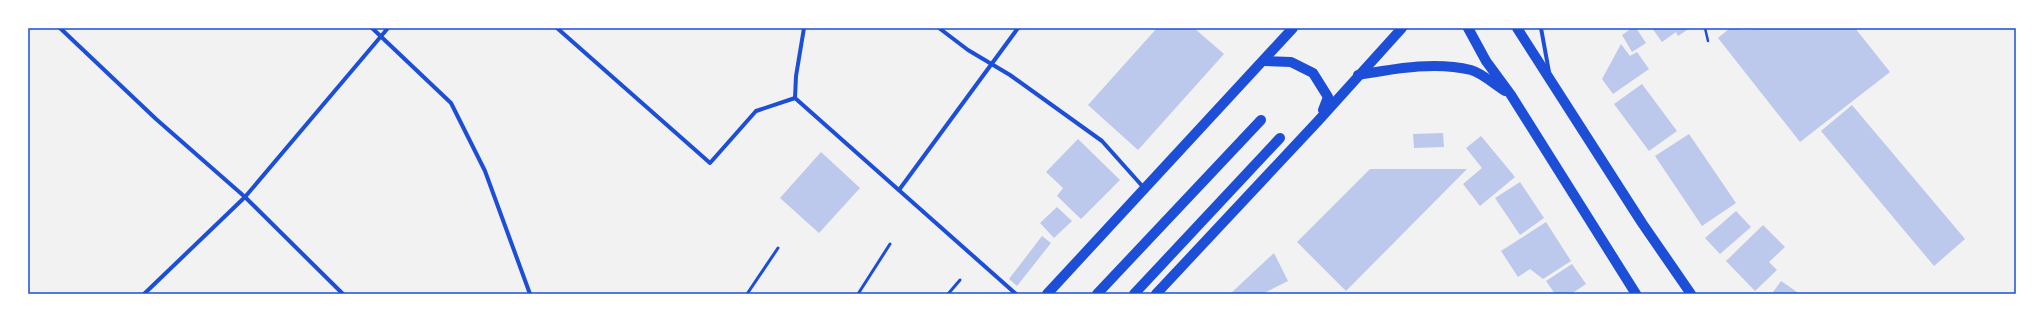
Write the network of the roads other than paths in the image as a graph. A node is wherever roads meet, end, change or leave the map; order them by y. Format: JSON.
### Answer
{"nodes":[{"id":1,"x":60,"y":28,"type":"edge"},
{"id":2,"x":372,"y":28,"type":"edge"},
{"id":3,"x":388,"y":28,"type":"edge"},
{"id":4,"x":557,"y":28,"type":"edge"},
{"id":5,"x":804,"y":28,"type":"edge"},
{"id":6,"x":939,"y":28,"type":"edge"},
{"id":7,"x":1018,"y":28,"type":"edge"},
{"id":8,"x":1293,"y":28,"type":"edge"},
{"id":9,"x":1402,"y":28,"type":"edge"},
{"id":10,"x":1468,"y":28,"type":"edge"},
{"id":11,"x":1517,"y":28,"type":"edge"},
{"id":12,"x":1540,"y":28,"type":"edge"},
{"id":13,"x":380,"y":38,"type":"junction"},
{"id":14,"x":1264,"y":61,"type":"junction"},
{"id":15,"x":992,"y":64,"type":"junction"},
{"id":16,"x":1358,"y":75,"type":"junction"},
{"id":17,"x":1550,"y":78,"type":"junction"},
{"id":18,"x":1511,"y":95,"type":"junction"},
{"id":19,"x":795,"y":98,"type":"junction"},
{"id":20,"x":1261,"y":120,"type":"dead end"},
{"id":21,"x":1318,"y":121,"type":"junction"},
{"id":22,"x":1280,"y":138,"type":"dead end"},
{"id":23,"x":1145,"y":189,"type":"junction"},
{"id":24,"x":899,"y":190,"type":"junction"},
{"id":25,"x":245,"y":197,"type":"junction"},
{"id":26,"x":890,"y":244,"type":"dead end"},
{"id":27,"x":778,"y":248,"type":"dead end"},
{"id":28,"x":960,"y":280,"type":"dead end"},
{"id":29,"x":144,"y":294,"type":"edge"},
{"id":30,"x":343,"y":294,"type":"edge"},
{"id":31,"x":530,"y":294,"type":"edge"},
{"id":32,"x":747,"y":294,"type":"edge"},
{"id":33,"x":858,"y":294,"type":"edge"},
{"id":34,"x":948,"y":294,"type":"edge"},
{"id":35,"x":1016,"y":294,"type":"edge"},
{"id":36,"x":1047,"y":294,"type":"edge"},
{"id":37,"x":1097,"y":294,"type":"edge"},
{"id":38,"x":1134,"y":294,"type":"edge"},
{"id":39,"x":1156,"y":294,"type":"edge"},
{"id":40,"x":1636,"y":294,"type":"edge"},
{"id":41,"x":1691,"y":294,"type":"edge"}],
"edges":[{"from":1,"to":25,"type":"street"},
{"from":2,"to":13,"type":"street"},
{"from":3,"to":13,"type":"street"},
{"from":4,"to":19,"type":"street"},
{"from":5,"to":19,"type":"street"},
{"from":6,"to":15,"type":"street"},
{"from":7,"to":15,"type":"street"},
{"from":8,"to":14,"type":"main road"},
{"from":9,"to":16,"type":"main road"},
{"from":10,"to":18,"type":"main road"},
{"from":11,"to":17,"type":"main road"},
{"from":12,"to":17,"type":"street"},
{"from":13,"to":25,"type":"street"},
{"from":13,"to":31,"type":"street"},
{"from":14,"to":21,"type":"main road"},
{"from":14,"to":23,"type":"main road"},
{"from":15,"to":23,"type":"street"},
{"from":15,"to":24,"type":"street"},
{"from":16,"to":18,"type":"main road"},
{"from":16,"to":21,"type":"main road"},
{"from":17,"to":41,"type":"main road"},
{"from":18,"to":40,"type":"main road"},
{"from":19,"to":24,"type":"street"},
{"from":20,"to":37,"type":"main road"},
{"from":21,"to":39,"type":"main road"},
{"from":22,"to":38,"type":"main road"},
{"from":23,"to":36,"type":"main road"},
{"from":24,"to":35,"type":"street"},
{"from":25,"to":29,"type":"street"},
{"from":25,"to":30,"type":"street"},
{"from":26,"to":33,"type":"lane"},
{"from":27,"to":32,"type":"lane"},
{"from":28,"to":34,"type":"lane"}]}
